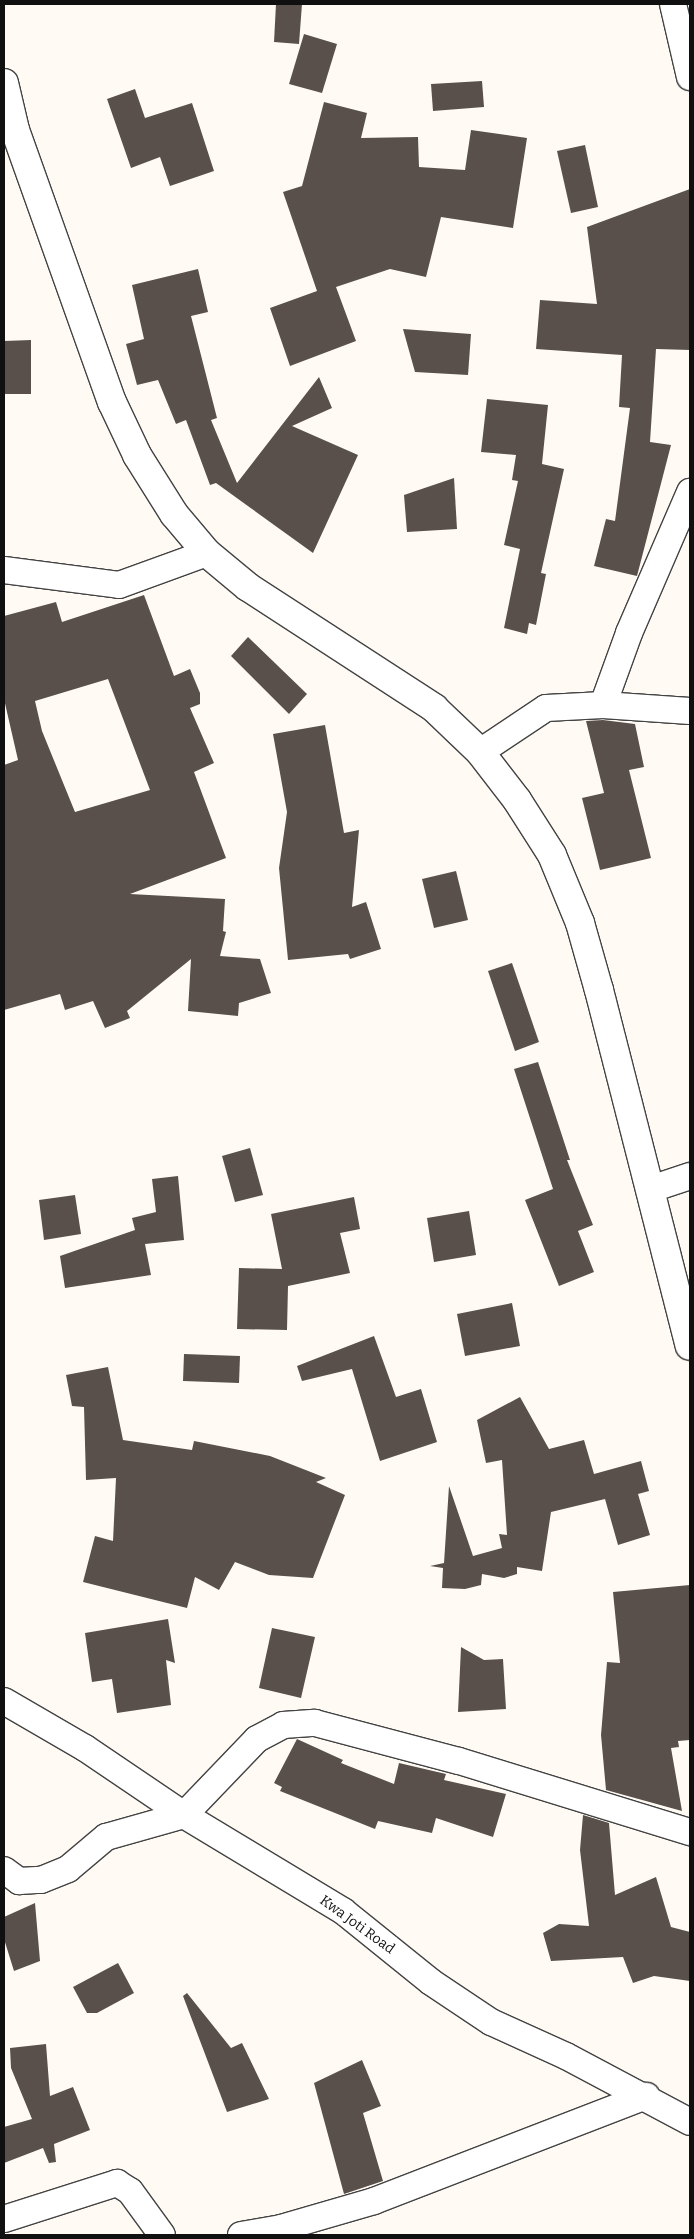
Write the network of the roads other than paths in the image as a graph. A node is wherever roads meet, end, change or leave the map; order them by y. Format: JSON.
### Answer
{"nodes":[{"id":1,"x":673,"y":4,"type":"edge"},
{"id":2,"x":690,"y":77,"type":"edge"},
{"id":3,"x":4,"y":83,"type":"edge"},
{"id":4,"x":690,"y":492,"type":"edge"},
{"id":5,"x":207,"y":553,"type":"junction"},
{"id":6,"x":4,"y":570,"type":"edge"},
{"id":7,"x":603,"y":705,"type":"junction"},
{"id":8,"x":690,"y":711,"type":"edge"},
{"id":9,"x":480,"y":752,"type":"junction"},
{"id":10,"x":690,"y":1176,"type":"edge"},
{"id":11,"x":651,"y":1189,"type":"junction"},
{"id":12,"x":690,"y":1346,"type":"edge"},
{"id":13,"x":4,"y":1701,"type":"edge"},
{"id":14,"x":184,"y":1814,"type":"junction"},
{"id":15,"x":690,"y":1832,"type":"edge"},
{"id":16,"x":4,"y":1870,"type":"edge"},
{"id":17,"x":646,"y":2096,"type":"junction"},
{"id":18,"x":690,"y":2122,"type":"edge"},
{"id":19,"x":4,"y":2219,"type":"edge"},
{"id":20,"x":162,"y":2235,"type":"edge"},
{"id":21,"x":241,"y":2235,"type":"edge"}],
"edges":[{"from":1,"to":2,"type":"street"},
{"from":3,"to":5,"type":"street"},
{"from":4,"to":7,"type":"street"},
{"from":5,"to":6,"type":"street"},
{"from":5,"to":9,"type":"street"},
{"from":7,"to":8,"type":"street"},
{"from":7,"to":9,"type":"street"},
{"from":9,"to":11,"type":"street"},
{"from":10,"to":11,"type":"street"},
{"from":11,"to":12,"type":"street"},
{"from":13,"to":14,"type":"street","name":"Kwa Joti Road"},
{"from":14,"to":15,"type":"street"},
{"from":14,"to":16,"type":"street"},
{"from":14,"to":17,"type":"street","name":"Kwa Joti Road"},
{"from":17,"to":18,"type":"street","name":"Kwa Joti Road"},
{"from":17,"to":21,"type":"street"},
{"from":19,"to":20,"type":"street"}]}
